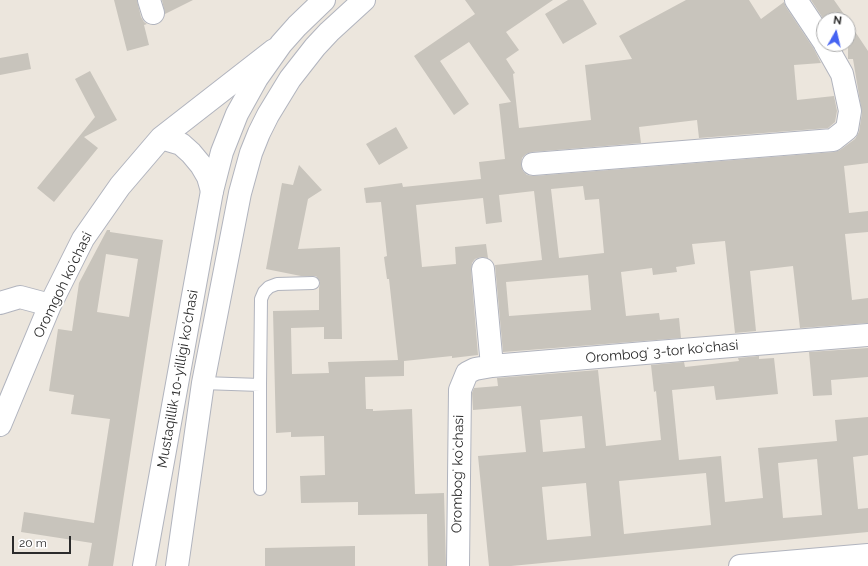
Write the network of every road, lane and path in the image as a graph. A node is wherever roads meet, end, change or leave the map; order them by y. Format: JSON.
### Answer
{"nodes":[{"id":1,"x":324,"y":0,"type":"edge"},
{"id":2,"x":364,"y":0,"type":"edge"},
{"id":3,"x":796,"y":0,"type":"edge"},
{"id":4,"x":816,"y":30,"type":"edge"},
{"id":5,"x":281,"y":44,"type":"junction"},
{"id":6,"x":830,"y":52,"type":"edge"},
{"id":7,"x":161,"y":138,"type":"junction"},
{"id":8,"x":533,"y":164,"type":"dead end"},
{"id":9,"x":212,"y":191,"type":"junction"},
{"id":10,"x":483,"y":269,"type":"dead end"},
{"id":11,"x":313,"y":283,"type":"dead end"},
{"id":12,"x":0,"y":303,"type":"edge"},
{"id":13,"x":50,"y":305,"type":"junction"},
{"id":14,"x":868,"y":335,"type":"edge"},
{"id":15,"x":492,"y":366,"type":"junction"},
{"id":16,"x":463,"y":382,"type":"joint"},
{"id":17,"x":204,"y":383,"type":"junction"},
{"id":18,"x":260,"y":385,"type":"junction"},
{"id":19,"x":0,"y":425,"type":"edge"},
{"id":20,"x":260,"y":489,"type":"dead end"},
{"id":21,"x":868,"y":555,"type":"edge"},
{"id":22,"x":144,"y":566,"type":"edge"},
{"id":23,"x":177,"y":566,"type":"edge"},
{"id":24,"x":458,"y":566,"type":"edge"},
{"id":25,"x":740,"y":566,"type":"edge"}],
"edges":[{"from":1,"to":5,"type":"street","name":"Mustaqillik 10-yilligi ko'chasi"},
{"from":2,"to":17,"type":"street","name":"Mustaqillik 10-yilligi ko'chasi"},
{"from":3,"to":4,"type":"street"},
{"from":5,"to":7,"type":"street","name":"Mustaqillik 10-yilligi ko'chasi"},
{"from":5,"to":9,"type":"street","name":"Mustaqillik 10-yilligi ko'chasi"},
{"from":6,"to":8,"type":"street"},
{"from":7,"to":9,"type":"street"},
{"from":7,"to":13,"type":"street","name":"Oromgoh koʻchasi"},
{"from":9,"to":22,"type":"street","name":"Mustaqillik 10-yilligi ko'chasi"},
{"from":10,"to":15,"type":"street"},
{"from":11,"to":18,"type":"lane"},
{"from":12,"to":13,"type":"street"},
{"from":13,"to":19,"type":"street","name":"Oromgoh koʻchasi"},
{"from":14,"to":15,"type":"street","name":"Orombogʻ 3-tor koʻchasi"},
{"from":15,"to":16,"type":"street","name":"Orombogʻ 3-tor koʻchasi"},
{"from":16,"to":24,"type":"street","name":"Orombogʻ koʻchasi"},
{"from":17,"to":18,"type":"lane"},
{"from":17,"to":23,"type":"street","name":"Mustaqillik 10-yilligi ko'chasi"},
{"from":18,"to":20,"type":"lane"},
{"from":21,"to":25,"type":"street"}]}
